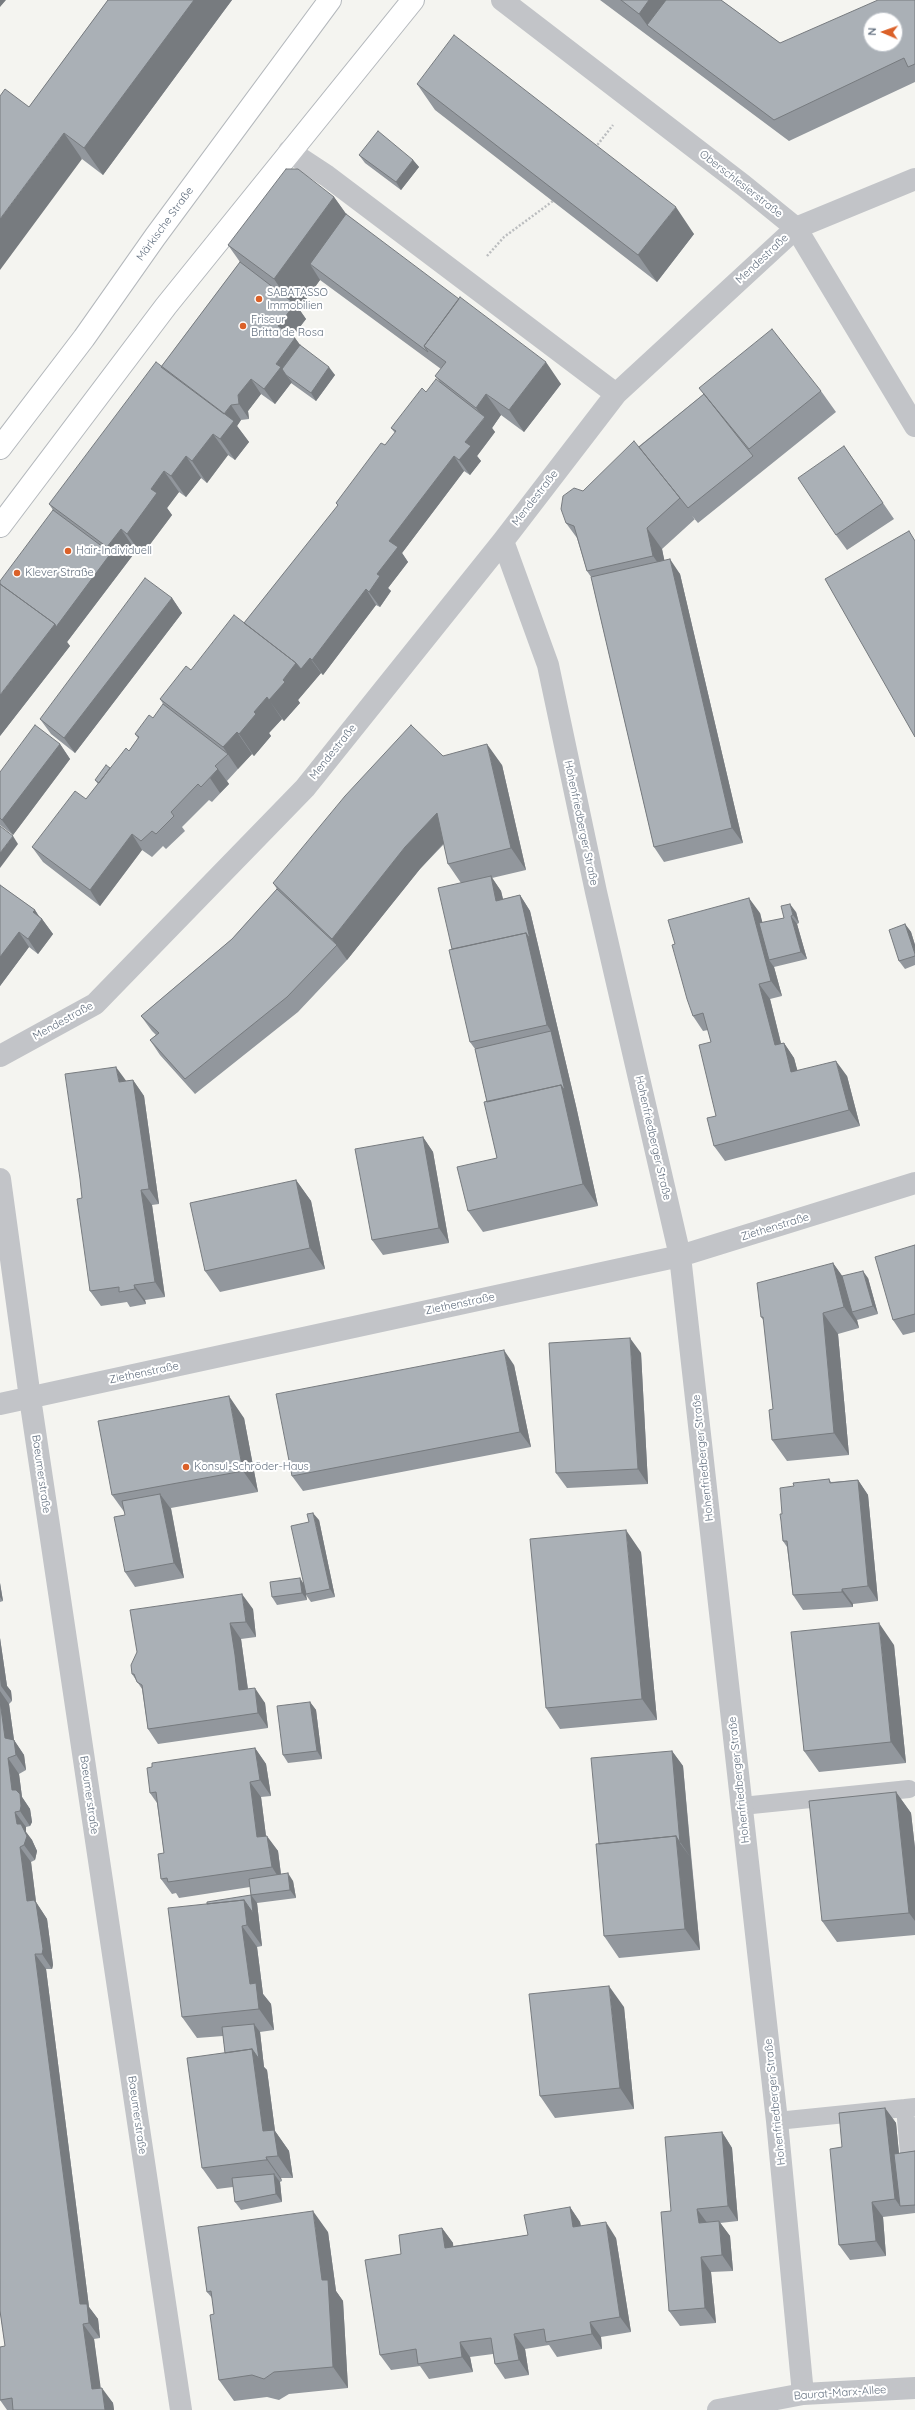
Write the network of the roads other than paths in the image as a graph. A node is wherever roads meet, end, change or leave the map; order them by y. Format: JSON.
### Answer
{"nodes":[{"id":1,"x":330,"y":0,"type":"edge"},
{"id":2,"x":413,"y":0,"type":"edge"},
{"id":3,"x":502,"y":0,"type":"edge"},
{"id":4,"x":289,"y":151,"type":"junction"},
{"id":5,"x":915,"y":179,"type":"edge"},
{"id":6,"x":796,"y":228,"type":"junction"},
{"id":7,"x":616,"y":394,"type":"junction"},
{"id":8,"x":915,"y":426,"type":"edge"},
{"id":9,"x":0,"y":448,"type":"edge"},
{"id":10,"x":0,"y":526,"type":"edge"},
{"id":11,"x":503,"y":541,"type":"junction"},
{"id":12,"x":0,"y":1056,"type":"edge"},
{"id":13,"x":0,"y":1179,"type":"edge"},
{"id":14,"x":915,"y":1183,"type":"edge"},
{"id":15,"x":680,"y":1256,"type":"junction"},
{"id":16,"x":30,"y":1398,"type":"junction"},
{"id":17,"x":0,"y":1404,"type":"edge"},
{"id":18,"x":909,"y":1789,"type":"dead end"},
{"id":19,"x":742,"y":1806,"type":"junction"},
{"id":20,"x":910,"y":2107,"type":"edge"},
{"id":21,"x":778,"y":2122,"type":"junction"},
{"id":22,"x":909,"y":2152,"type":"edge"},
{"id":23,"x":915,"y":2388,"type":"edge"},
{"id":24,"x":803,"y":2394,"type":"junction"},
{"id":25,"x":181,"y":2410,"type":"edge"},
{"id":26,"x":718,"y":2410,"type":"edge"}],
"edges":[{"from":1,"to":9,"type":"main road","name":"Märkische Straße"},
{"from":2,"to":4,"type":"main road"},
{"from":3,"to":6,"type":"street","name":"Oberschlesierstraße"},
{"from":4,"to":7,"type":"street"},
{"from":4,"to":10,"type":"main road"},
{"from":5,"to":6,"type":"street","name":"Mendestraße"},
{"from":6,"to":7,"type":"street","name":"Mendestraße"},
{"from":6,"to":8,"type":"street","name":"Oberschlesierstraße"},
{"from":7,"to":11,"type":"street","name":"Mendestraße"},
{"from":11,"to":12,"type":"street","name":"Mendestraße"},
{"from":11,"to":15,"type":"street","name":"Hohenfriedberger Straße"},
{"from":13,"to":16,"type":"street","name":"Baeumerstraße"},
{"from":14,"to":15,"type":"street","name":"Ziethenstraße"},
{"from":15,"to":16,"type":"street","name":"Ziethenstraße"},
{"from":15,"to":19,"type":"street","name":"Hohenfriedberger Straße"},
{"from":16,"to":17,"type":"street","name":"Ziethenstraße"},
{"from":16,"to":25,"type":"street","name":"Baeumerstraße"},
{"from":18,"to":19,"type":"lane"},
{"from":19,"to":21,"type":"street","name":"Hohenfriedberger Straße"},
{"from":20,"to":21,"type":"lane"},
{"from":20,"to":22,"type":"lane"},
{"from":21,"to":24,"type":"street","name":"Hohenfriedberger Straße"},
{"from":23,"to":24,"type":"street","name":"Baurat-Marx-Allee"},
{"from":24,"to":26,"type":"street","name":"Baurat-Marx-Allee"}]}
